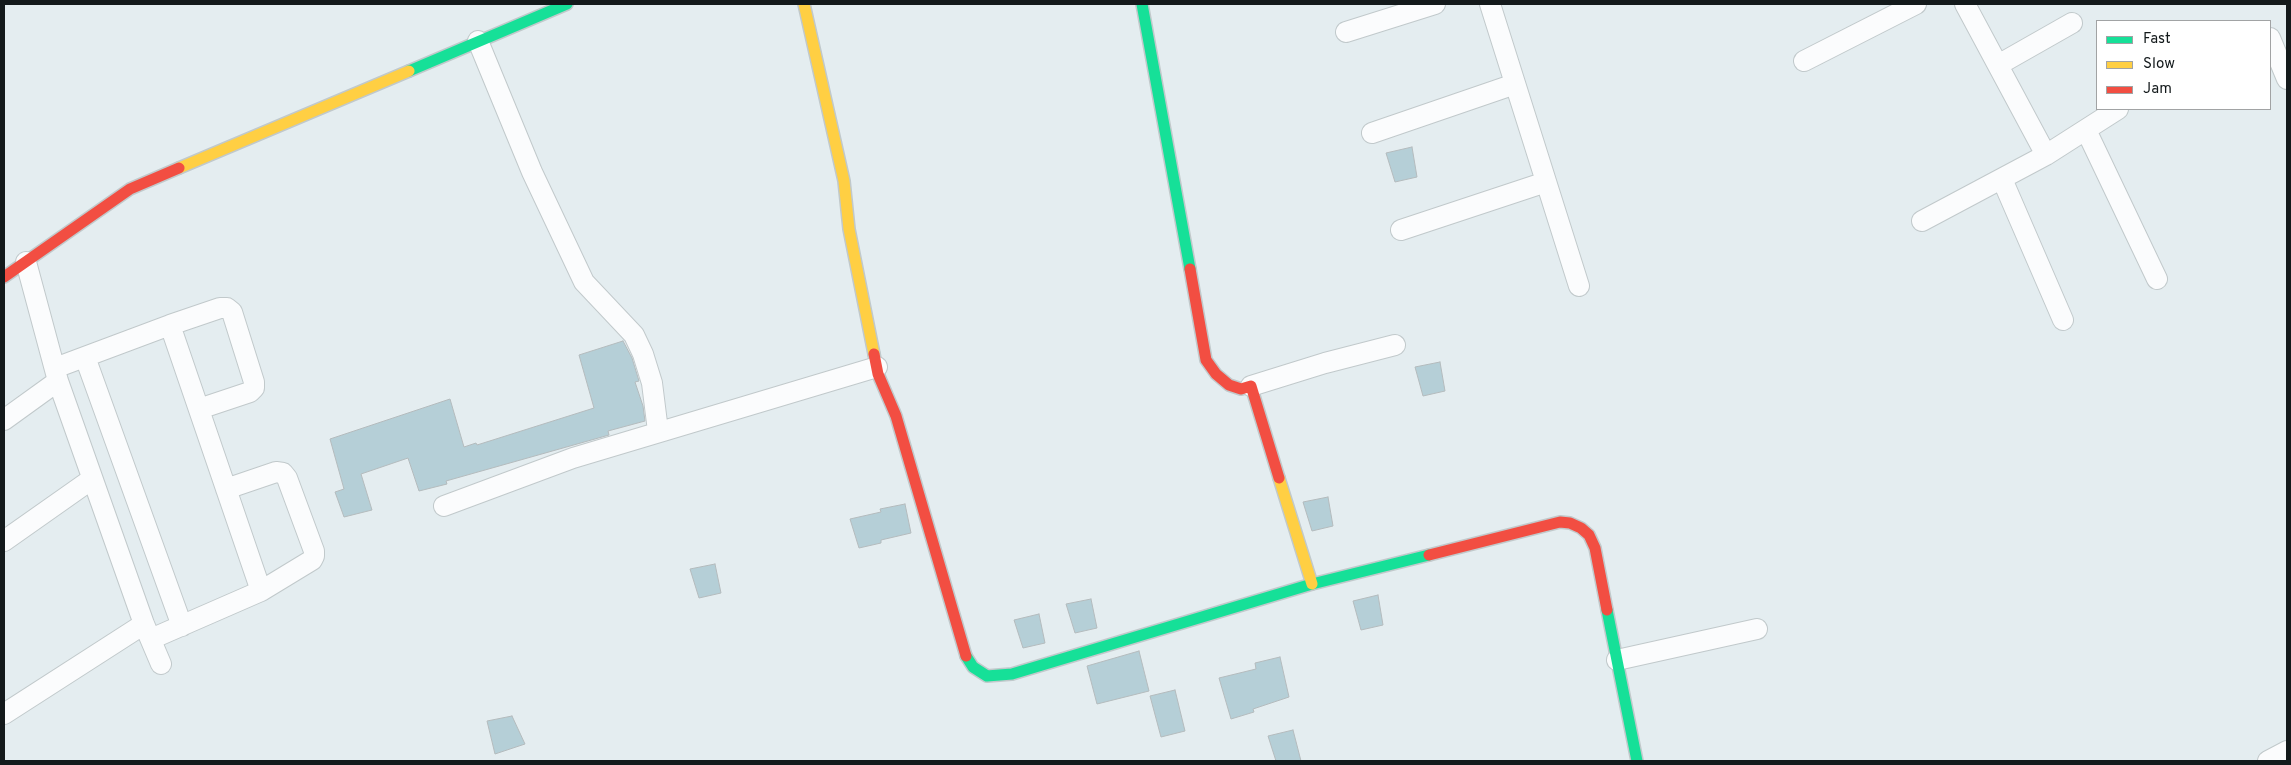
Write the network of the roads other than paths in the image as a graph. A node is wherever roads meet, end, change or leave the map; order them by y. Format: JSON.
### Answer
{"nodes":[{"id":1,"x":567,"y":4,"type":"edge"},
{"id":2,"x":804,"y":4,"type":"edge"},
{"id":3,"x":1142,"y":4,"type":"edge"},
{"id":4,"x":1435,"y":4,"type":"edge"},
{"id":5,"x":1490,"y":4,"type":"edge"},
{"id":6,"x":1916,"y":4,"type":"edge"},
{"id":7,"x":1965,"y":4,"type":"edge"},
{"id":8,"x":2072,"y":23,"type":"dead end"},
{"id":9,"x":1346,"y":32,"type":"dead end"},
{"id":10,"x":2271,"y":40,"type":"edge"},
{"id":11,"x":478,"y":41,"type":"junction"},
{"id":12,"x":1804,"y":61,"type":"dead end"},
{"id":13,"x":1998,"y":65,"type":"junction"},
{"id":14,"x":2287,"y":79,"type":"edge"},
{"id":15,"x":1515,"y":84,"type":"junction"},
{"id":16,"x":2116,"y":110,"type":"edge"},
{"id":17,"x":2086,"y":130,"type":"junction"},
{"id":18,"x":1372,"y":133,"type":"dead end"},
{"id":19,"x":2046,"y":155,"type":"junction"},
{"id":20,"x":2002,"y":178,"type":"junction"},
{"id":21,"x":1546,"y":182,"type":"junction"},
{"id":22,"x":1922,"y":222,"type":"dead end"},
{"id":23,"x":1402,"y":230,"type":"dead end"},
{"id":24,"x":26,"y":262,"type":"junction"},
{"id":25,"x":4,"y":277,"type":"edge"},
{"id":26,"x":2157,"y":280,"type":"dead end"},
{"id":27,"x":1579,"y":286,"type":"dead end"},
{"id":28,"x":2063,"y":320,"type":"dead end"},
{"id":29,"x":170,"y":324,"type":"junction"},
{"id":30,"x":1395,"y":345,"type":"dead end"},
{"id":31,"x":85,"y":356,"type":"junction"},
{"id":32,"x":877,"y":367,"type":"junction"},
{"id":33,"x":56,"y":375,"type":"junction"},
{"id":34,"x":1252,"y":386,"type":"junction"},
{"id":35,"x":198,"y":409,"type":"junction"},
{"id":36,"x":4,"y":420,"type":"edge"},
{"id":37,"x":658,"y":431,"type":"junction"},
{"id":38,"x":116,"y":445,"type":"junction"},
{"id":39,"x":86,"y":458,"type":"junction"},
{"id":40,"x":92,"y":479,"type":"junction"},
{"id":41,"x":226,"y":489,"type":"junction"},
{"id":42,"x":444,"y":506,"type":"dead end"},
{"id":43,"x":4,"y":540,"type":"edge"},
{"id":44,"x":150,"y":540,"type":"junction"},
{"id":45,"x":120,"y":551,"type":"junction"},
{"id":46,"x":1312,"y":584,"type":"junction"},
{"id":47,"x":261,"y":591,"type":"junction"},
{"id":48,"x":182,"y":626,"type":"junction"},
{"id":49,"x":1757,"y":629,"type":"dead end"},
{"id":50,"x":148,"y":631,"type":"junction"},
{"id":51,"x":1617,"y":660,"type":"junction"},
{"id":52,"x":161,"y":664,"type":"dead end"},
{"id":53,"x":4,"y":714,"type":"edge"},
{"id":54,"x":2287,"y":751,"type":"edge"},
{"id":55,"x":1637,"y":761,"type":"edge"},
{"id":56,"x":2268,"y":761,"type":"edge"}],
"edges":[{"from":1,"to":11,"type":"street"},
{"from":2,"to":32,"type":"street"},
{"from":3,"to":34,"type":"street"},
{"from":4,"to":9,"type":"street"},
{"from":5,"to":15,"type":"street"},
{"from":6,"to":12,"type":"street"},
{"from":7,"to":13,"type":"street"},
{"from":8,"to":13,"type":"street"},
{"from":10,"to":14,"type":"street"},
{"from":11,"to":24,"type":"street"},
{"from":11,"to":37,"type":"street"},
{"from":13,"to":19,"type":"street"},
{"from":15,"to":18,"type":"street"},
{"from":15,"to":21,"type":"street"},
{"from":16,"to":17,"type":"street"},
{"from":17,"to":19,"type":"street"},
{"from":17,"to":26,"type":"street"},
{"from":19,"to":20,"type":"street"},
{"from":20,"to":22,"type":"street"},
{"from":20,"to":28,"type":"street"},
{"from":21,"to":23,"type":"street"},
{"from":21,"to":27,"type":"street"},
{"from":24,"to":25,"type":"street"},
{"from":24,"to":33,"type":"street"},
{"from":29,"to":31,"type":"street"},
{"from":29,"to":35,"type":"street"},
{"from":29,"to":35,"type":"street"},
{"from":30,"to":34,"type":"street"},
{"from":31,"to":33,"type":"street"},
{"from":31,"to":38,"type":"street"},
{"from":32,"to":37,"type":"street"},
{"from":32,"to":46,"type":"street"},
{"from":33,"to":36,"type":"street"},
{"from":33,"to":39,"type":"street"},
{"from":34,"to":46,"type":"street"},
{"from":35,"to":41,"type":"street"},
{"from":37,"to":42,"type":"street"},
{"from":38,"to":39,"type":"street"},
{"from":38,"to":44,"type":"street"},
{"from":39,"to":40,"type":"street"},
{"from":40,"to":43,"type":"street"},
{"from":40,"to":45,"type":"street"},
{"from":41,"to":47,"type":"street"},
{"from":41,"to":47,"type":"street"},
{"from":44,"to":45,"type":"street"},
{"from":44,"to":48,"type":"street"},
{"from":45,"to":50,"type":"street"},
{"from":46,"to":51,"type":"street"},
{"from":47,"to":48,"type":"street"},
{"from":48,"to":50,"type":"street"},
{"from":49,"to":51,"type":"street"},
{"from":50,"to":52,"type":"street"},
{"from":50,"to":53,"type":"street"},
{"from":51,"to":55,"type":"street"},
{"from":54,"to":56,"type":"street"}]}
